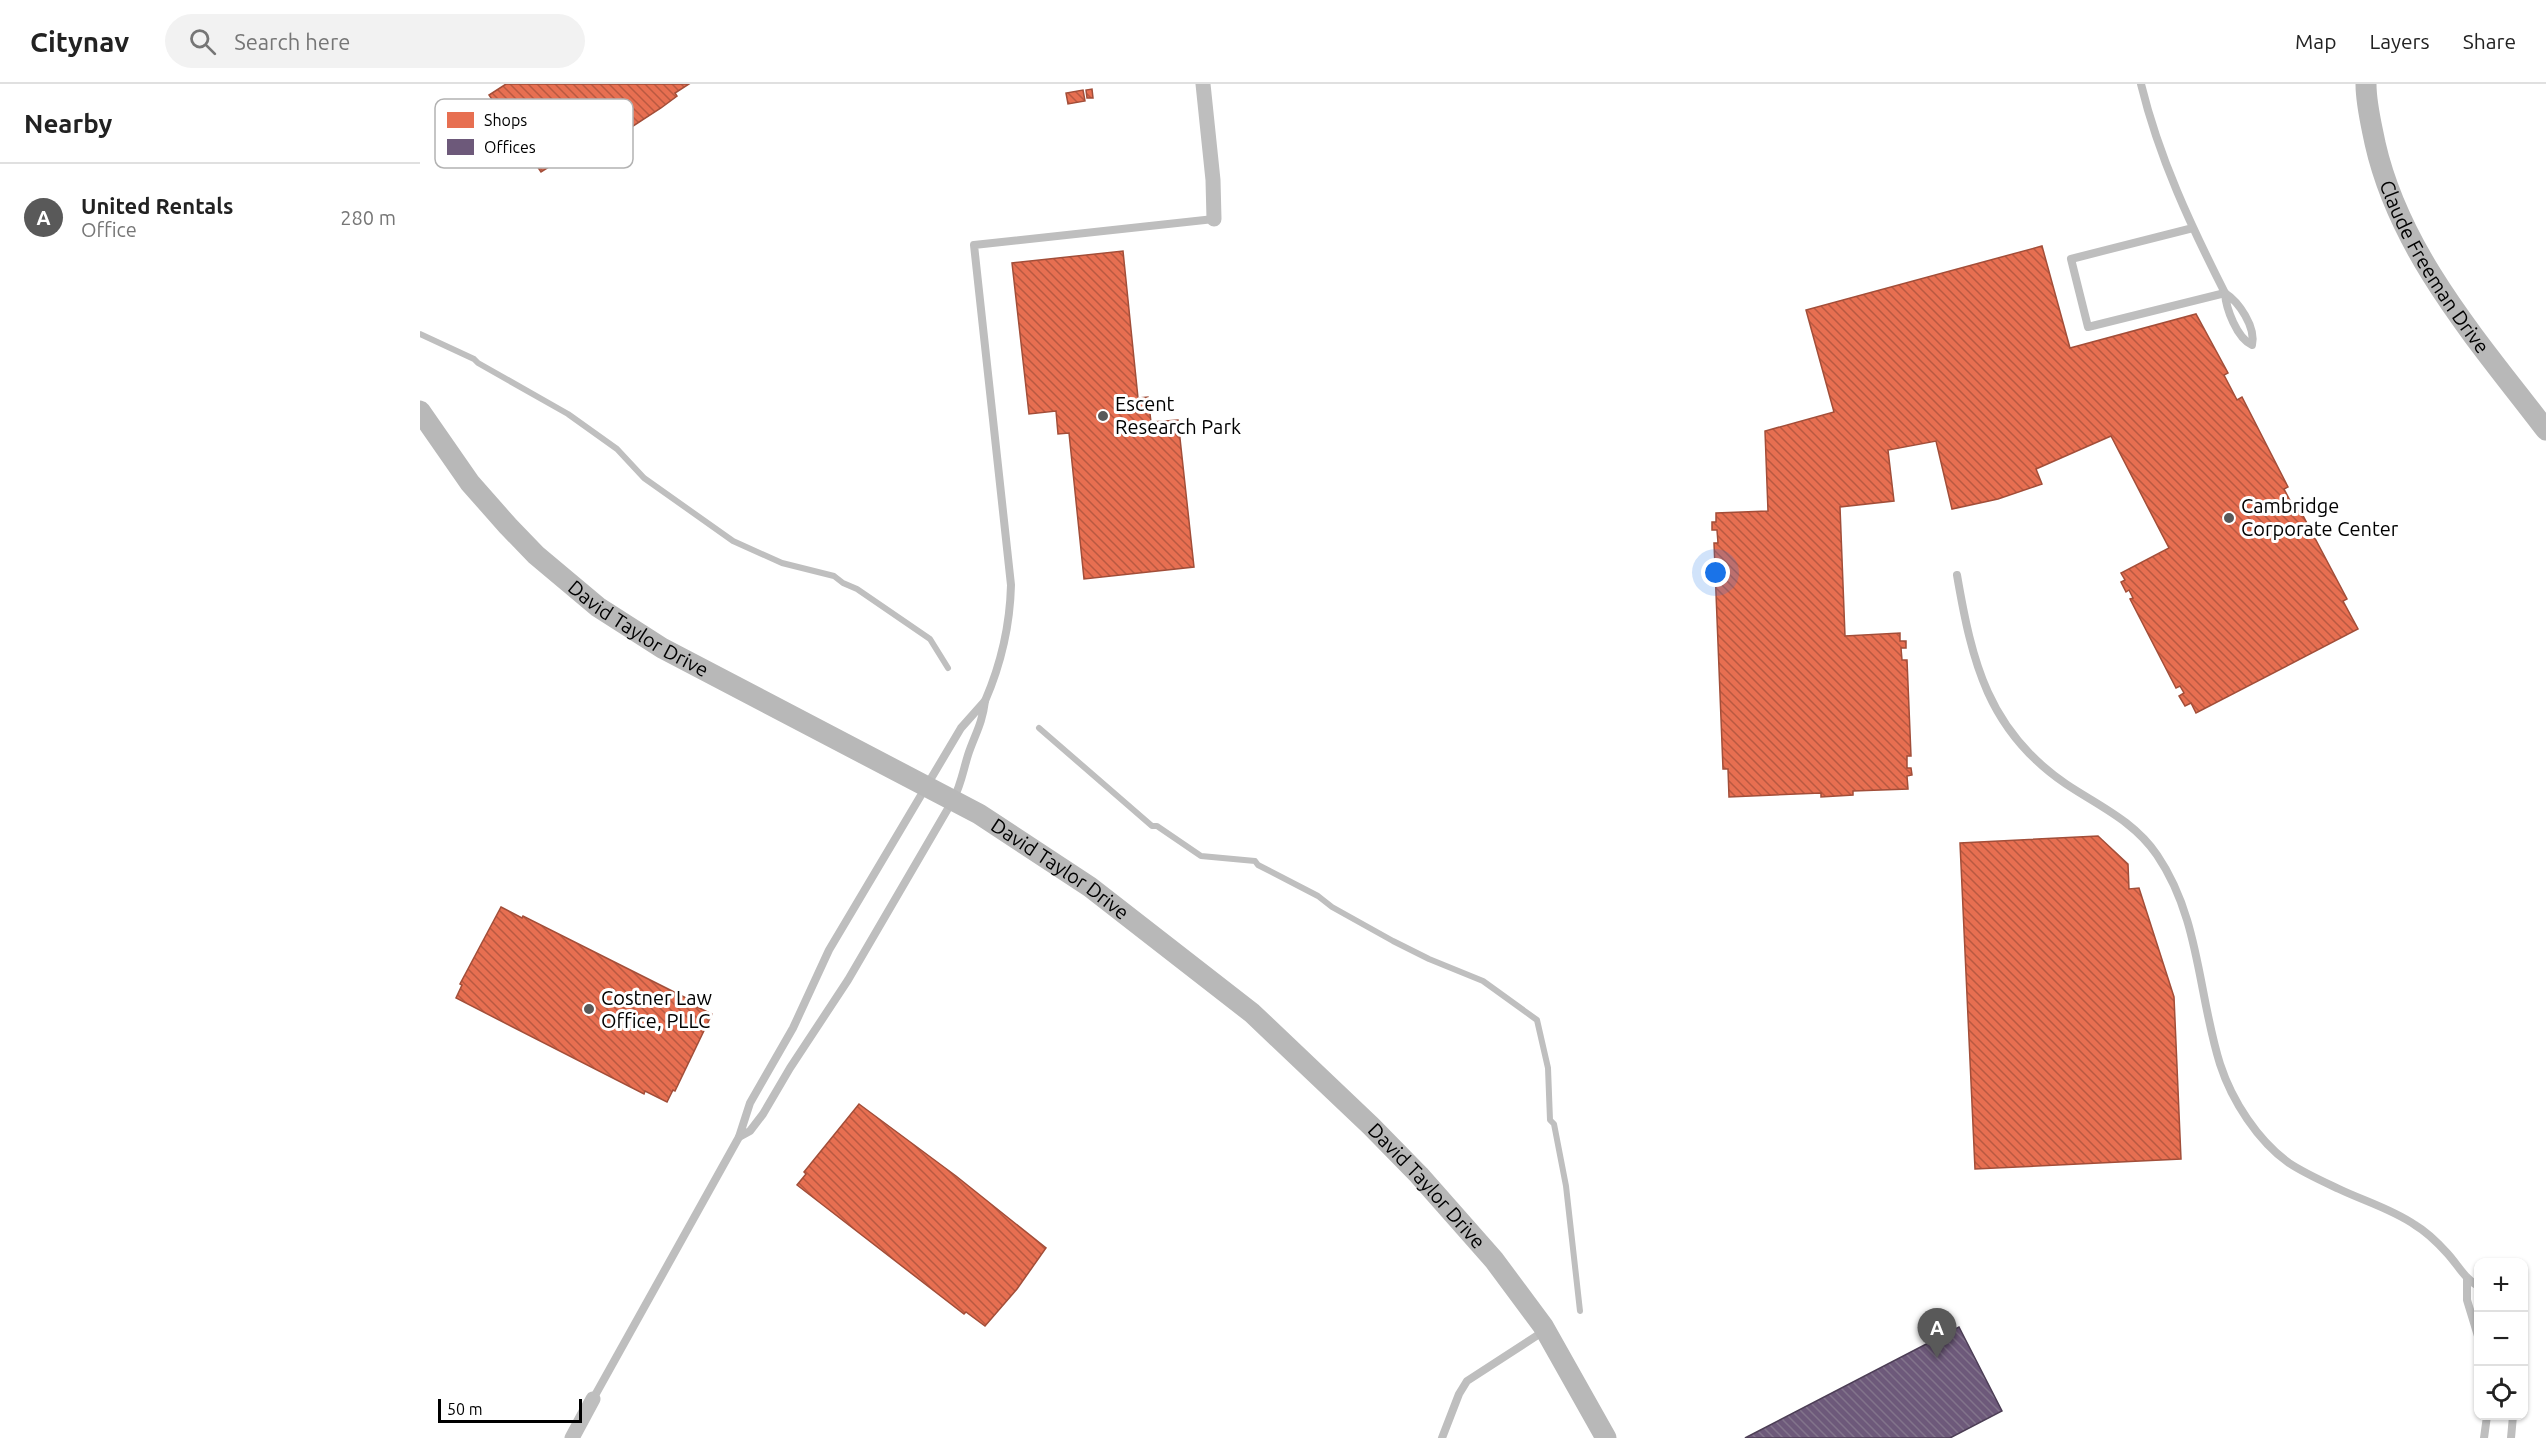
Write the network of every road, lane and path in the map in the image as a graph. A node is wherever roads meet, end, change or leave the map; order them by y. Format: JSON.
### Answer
{"nodes":[{"id":1,"x":1203,"y":84,"type":"edge"},
{"id":2,"x":2141,"y":84,"type":"edge"},
{"id":3,"x":2367,"y":84,"type":"edge"},
{"id":4,"x":1214,"y":219,"type":"joint"},
{"id":5,"x":2193,"y":228,"type":"junction"},
{"id":6,"x":2225,"y":293,"type":"junction"},
{"id":7,"x":420,"y":411,"type":"edge"},
{"id":8,"x":2546,"y":430,"type":"edge"},
{"id":9,"x":1956,"y":575,"type":"dead end"},
{"id":10,"x":985,"y":701,"type":"junction"},
{"id":11,"x":926,"y":786,"type":"junction"},
{"id":12,"x":953,"y":800,"type":"junction"},
{"id":13,"x":739,"y":1137,"type":"junction"},
{"id":14,"x":2468,"y":1280,"type":"junction"},
{"id":15,"x":2474,"y":1284,"type":"edge"},
{"id":16,"x":2474,"y":1323,"type":"edge"},
{"id":17,"x":1545,"y":1330,"type":"junction"},
{"id":18,"x":593,"y":1399,"type":"joint"},
{"id":19,"x":2486,"y":1420,"type":"edge"},
{"id":20,"x":2513,"y":1420,"type":"edge"},
{"id":21,"x":572,"y":1438,"type":"edge"},
{"id":22,"x":1442,"y":1438,"type":"edge"},
{"id":23,"x":1606,"y":1438,"type":"edge"},
{"id":24,"x":2484,"y":1438,"type":"edge"},
{"id":25,"x":2511,"y":1438,"type":"edge"}],
"edges":[{"from":1,"to":4,"type":"street"},
{"from":2,"to":5,"type":"lane"},
{"from":3,"to":8,"type":"street","name":"Claude Freeman Drive"},
{"from":4,"to":10,"type":"lane"},
{"from":5,"to":6,"type":"lane"},
{"from":5,"to":6,"type":"lane"},
{"from":6,"to":6,"type":"lane"},
{"from":7,"to":11,"type":"street","name":"David Taylor Drive"},
{"from":9,"to":14,"type":"lane"},
{"from":10,"to":11,"type":"lane"},
{"from":10,"to":12,"type":"lane"},
{"from":11,"to":12,"type":"street","name":"David Taylor Drive"},
{"from":11,"to":13,"type":"lane"},
{"from":12,"to":13,"type":"lane"},
{"from":12,"to":17,"type":"street","name":"David Taylor Drive"},
{"from":13,"to":18,"type":"lane"},
{"from":14,"to":15,"type":"lane"},
{"from":14,"to":16,"type":"lane"},
{"from":17,"to":22,"type":"lane"},
{"from":17,"to":23,"type":"street","name":"David Taylor Drive"},
{"from":18,"to":21,"type":"street"},
{"from":19,"to":24,"type":"lane"},
{"from":20,"to":25,"type":"lane"}]}
